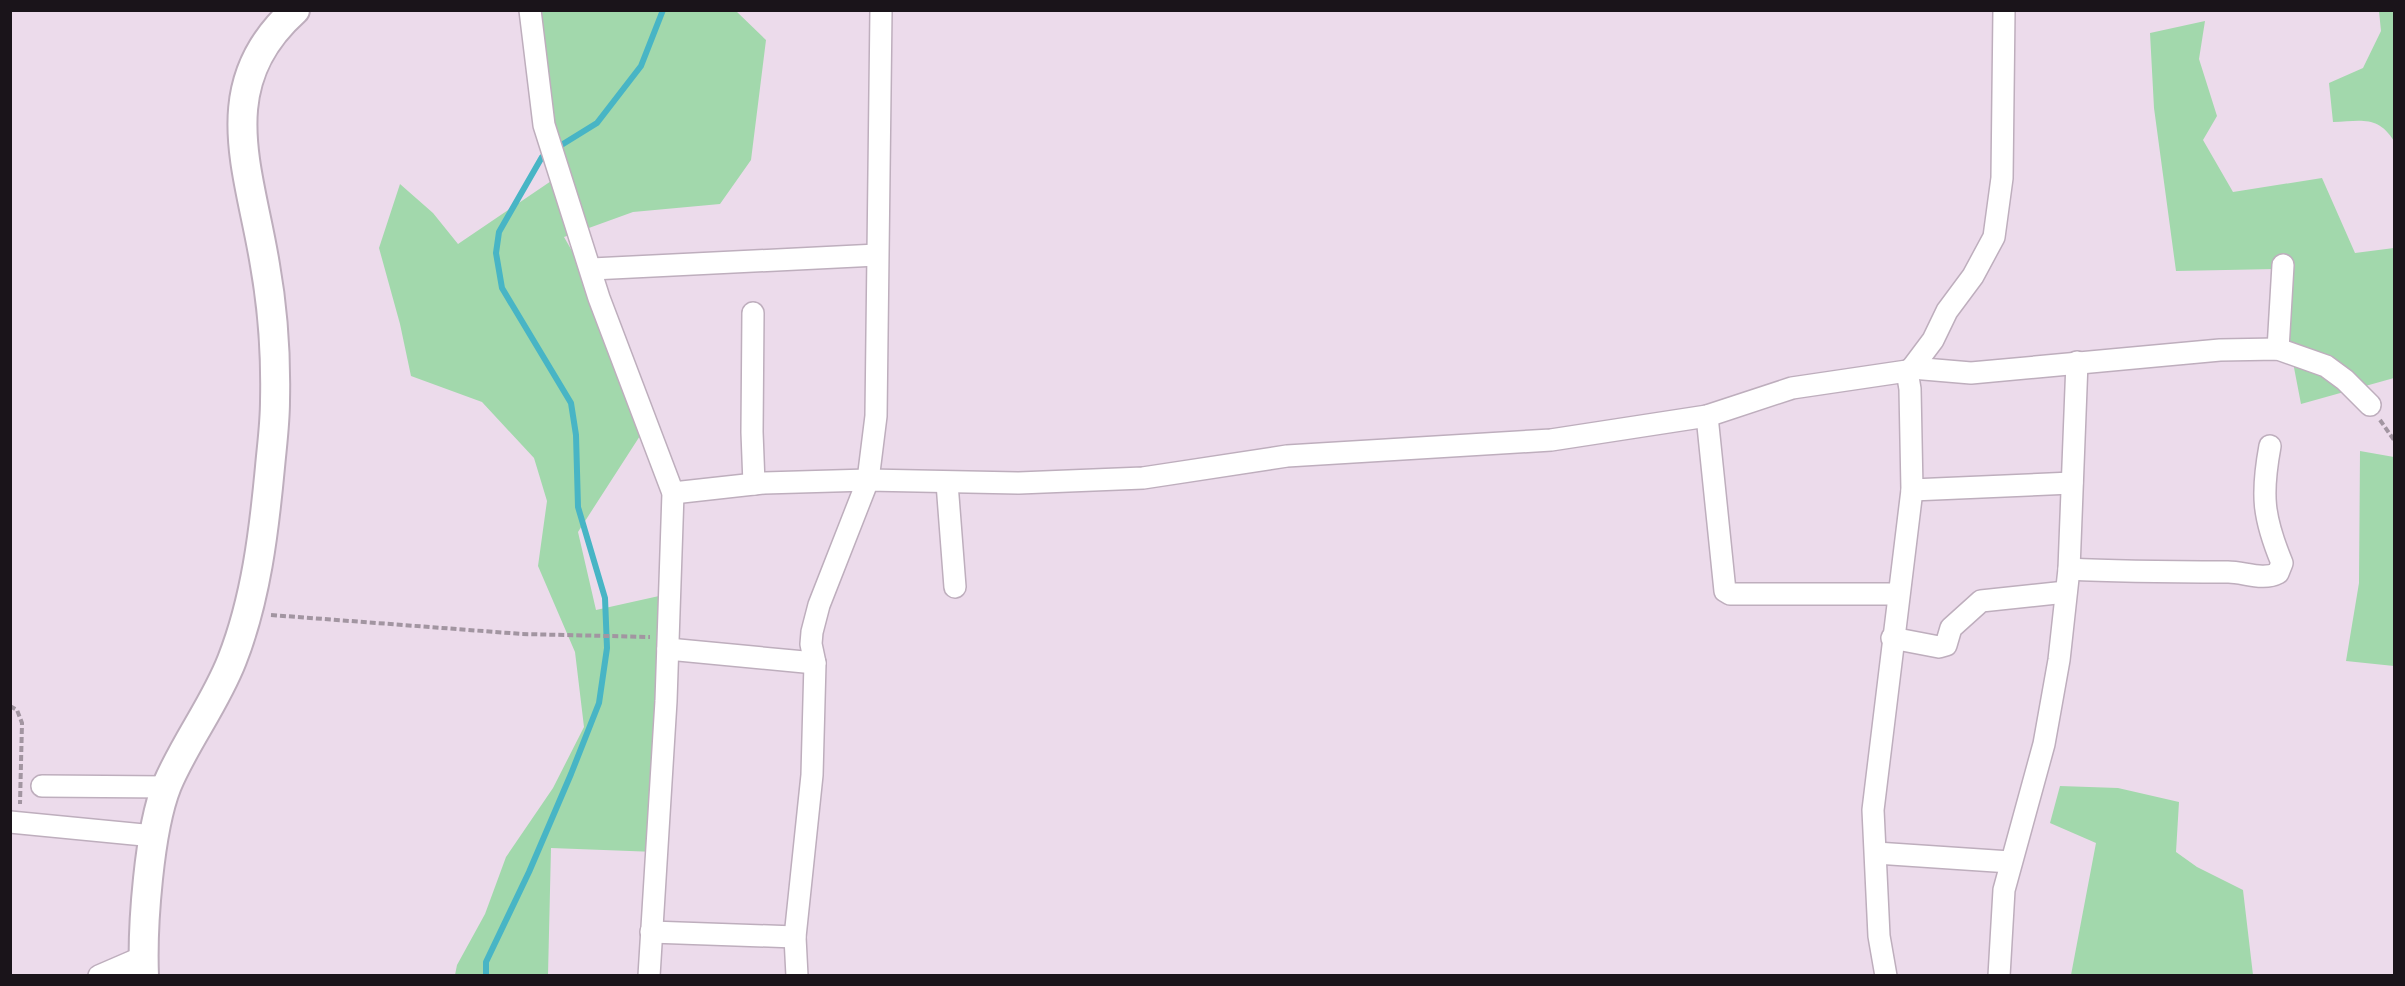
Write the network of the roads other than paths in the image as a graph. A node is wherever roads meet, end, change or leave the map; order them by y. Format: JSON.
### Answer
{"nodes":[{"id":1,"x":295,"y":10,"type":"edge"},
{"id":2,"x":530,"y":10,"type":"edge"},
{"id":3,"x":881,"y":10,"type":"edge"},
{"id":4,"x":2004,"y":10,"type":"edge"},
{"id":5,"x":877,"y":255,"type":"junction"},
{"id":6,"x":2283,"y":265,"type":"dead end"},
{"id":7,"x":592,"y":269,"type":"junction"},
{"id":8,"x":753,"y":313,"type":"dead end"},
{"id":9,"x":2278,"y":349,"type":"junction"},
{"id":10,"x":2077,"y":362,"type":"junction"},
{"id":11,"x":1909,"y":369,"type":"junction"},
{"id":12,"x":2370,"y":405,"type":"dead end"},
{"id":13,"x":1707,"y":416,"type":"junction"},
{"id":14,"x":2270,"y":446,"type":"dead end"},
{"id":15,"x":868,"y":480,"type":"junction"},
{"id":16,"x":947,"y":483,"type":"junction"},
{"id":17,"x":2072,"y":483,"type":"junction"},
{"id":18,"x":754,"y":484,"type":"junction"},
{"id":19,"x":1912,"y":490,"type":"junction"},
{"id":20,"x":673,"y":493,"type":"junction"},
{"id":21,"x":2069,"y":569,"type":"junction"},
{"id":22,"x":955,"y":587,"type":"dead end"},
{"id":23,"x":2066,"y":592,"type":"junction"},
{"id":24,"x":1898,"y":594,"type":"junction"},
{"id":25,"x":1892,"y":638,"type":"junction"},
{"id":26,"x":668,"y":643,"type":"junction"},
{"id":27,"x":815,"y":663,"type":"junction"},
{"id":28,"x":42,"y":786,"type":"dead end"},
{"id":29,"x":166,"y":787,"type":"junction"},
{"id":30,"x":15,"y":822,"type":"edge"},
{"id":31,"x":154,"y":836,"type":"junction"},
{"id":32,"x":1876,"y":852,"type":"junction"},
{"id":33,"x":2010,"y":862,"type":"junction"},
{"id":34,"x":651,"y":932,"type":"junction"},
{"id":35,"x":795,"y":937,"type":"junction"},
{"id":36,"x":143,"y":966,"type":"edge"},
{"id":37,"x":99,"y":975,"type":"edge"},
{"id":38,"x":648,"y":975,"type":"edge"},
{"id":39,"x":797,"y":975,"type":"edge"},
{"id":40,"x":1886,"y":975,"type":"edge"},
{"id":41,"x":1999,"y":975,"type":"edge"}],
"edges":[{"from":1,"to":29,"type":"street"},
{"from":2,"to":7,"type":"street"},
{"from":3,"to":5,"type":"street"},
{"from":4,"to":11,"type":"street"},
{"from":5,"to":7,"type":"street"},
{"from":5,"to":15,"type":"street"},
{"from":6,"to":9,"type":"street"},
{"from":7,"to":20,"type":"street"},
{"from":8,"to":18,"type":"street"},
{"from":9,"to":10,"type":"street"},
{"from":9,"to":12,"type":"street"},
{"from":10,"to":11,"type":"street"},
{"from":10,"to":17,"type":"street"},
{"from":11,"to":13,"type":"street"},
{"from":11,"to":19,"type":"street"},
{"from":13,"to":16,"type":"street"},
{"from":13,"to":24,"type":"street"},
{"from":14,"to":21,"type":"street"},
{"from":15,"to":16,"type":"street"},
{"from":15,"to":18,"type":"street"},
{"from":15,"to":27,"type":"street"},
{"from":16,"to":22,"type":"street"},
{"from":17,"to":19,"type":"street"},
{"from":17,"to":21,"type":"street"},
{"from":18,"to":20,"type":"street"},
{"from":19,"to":24,"type":"street"},
{"from":20,"to":26,"type":"street"},
{"from":21,"to":23,"type":"street"},
{"from":23,"to":25,"type":"street"},
{"from":23,"to":33,"type":"street"},
{"from":24,"to":25,"type":"street"},
{"from":25,"to":32,"type":"street"},
{"from":26,"to":27,"type":"street"},
{"from":26,"to":34,"type":"street"},
{"from":27,"to":35,"type":"street"},
{"from":28,"to":29,"type":"street"},
{"from":29,"to":31,"type":"street"},
{"from":30,"to":31,"type":"street"},
{"from":31,"to":36,"type":"street"},
{"from":32,"to":33,"type":"street"},
{"from":32,"to":40,"type":"street"},
{"from":33,"to":41,"type":"street"},
{"from":34,"to":35,"type":"street"},
{"from":34,"to":38,"type":"street"},
{"from":35,"to":39,"type":"street"},
{"from":36,"to":37,"type":"street"}]}
